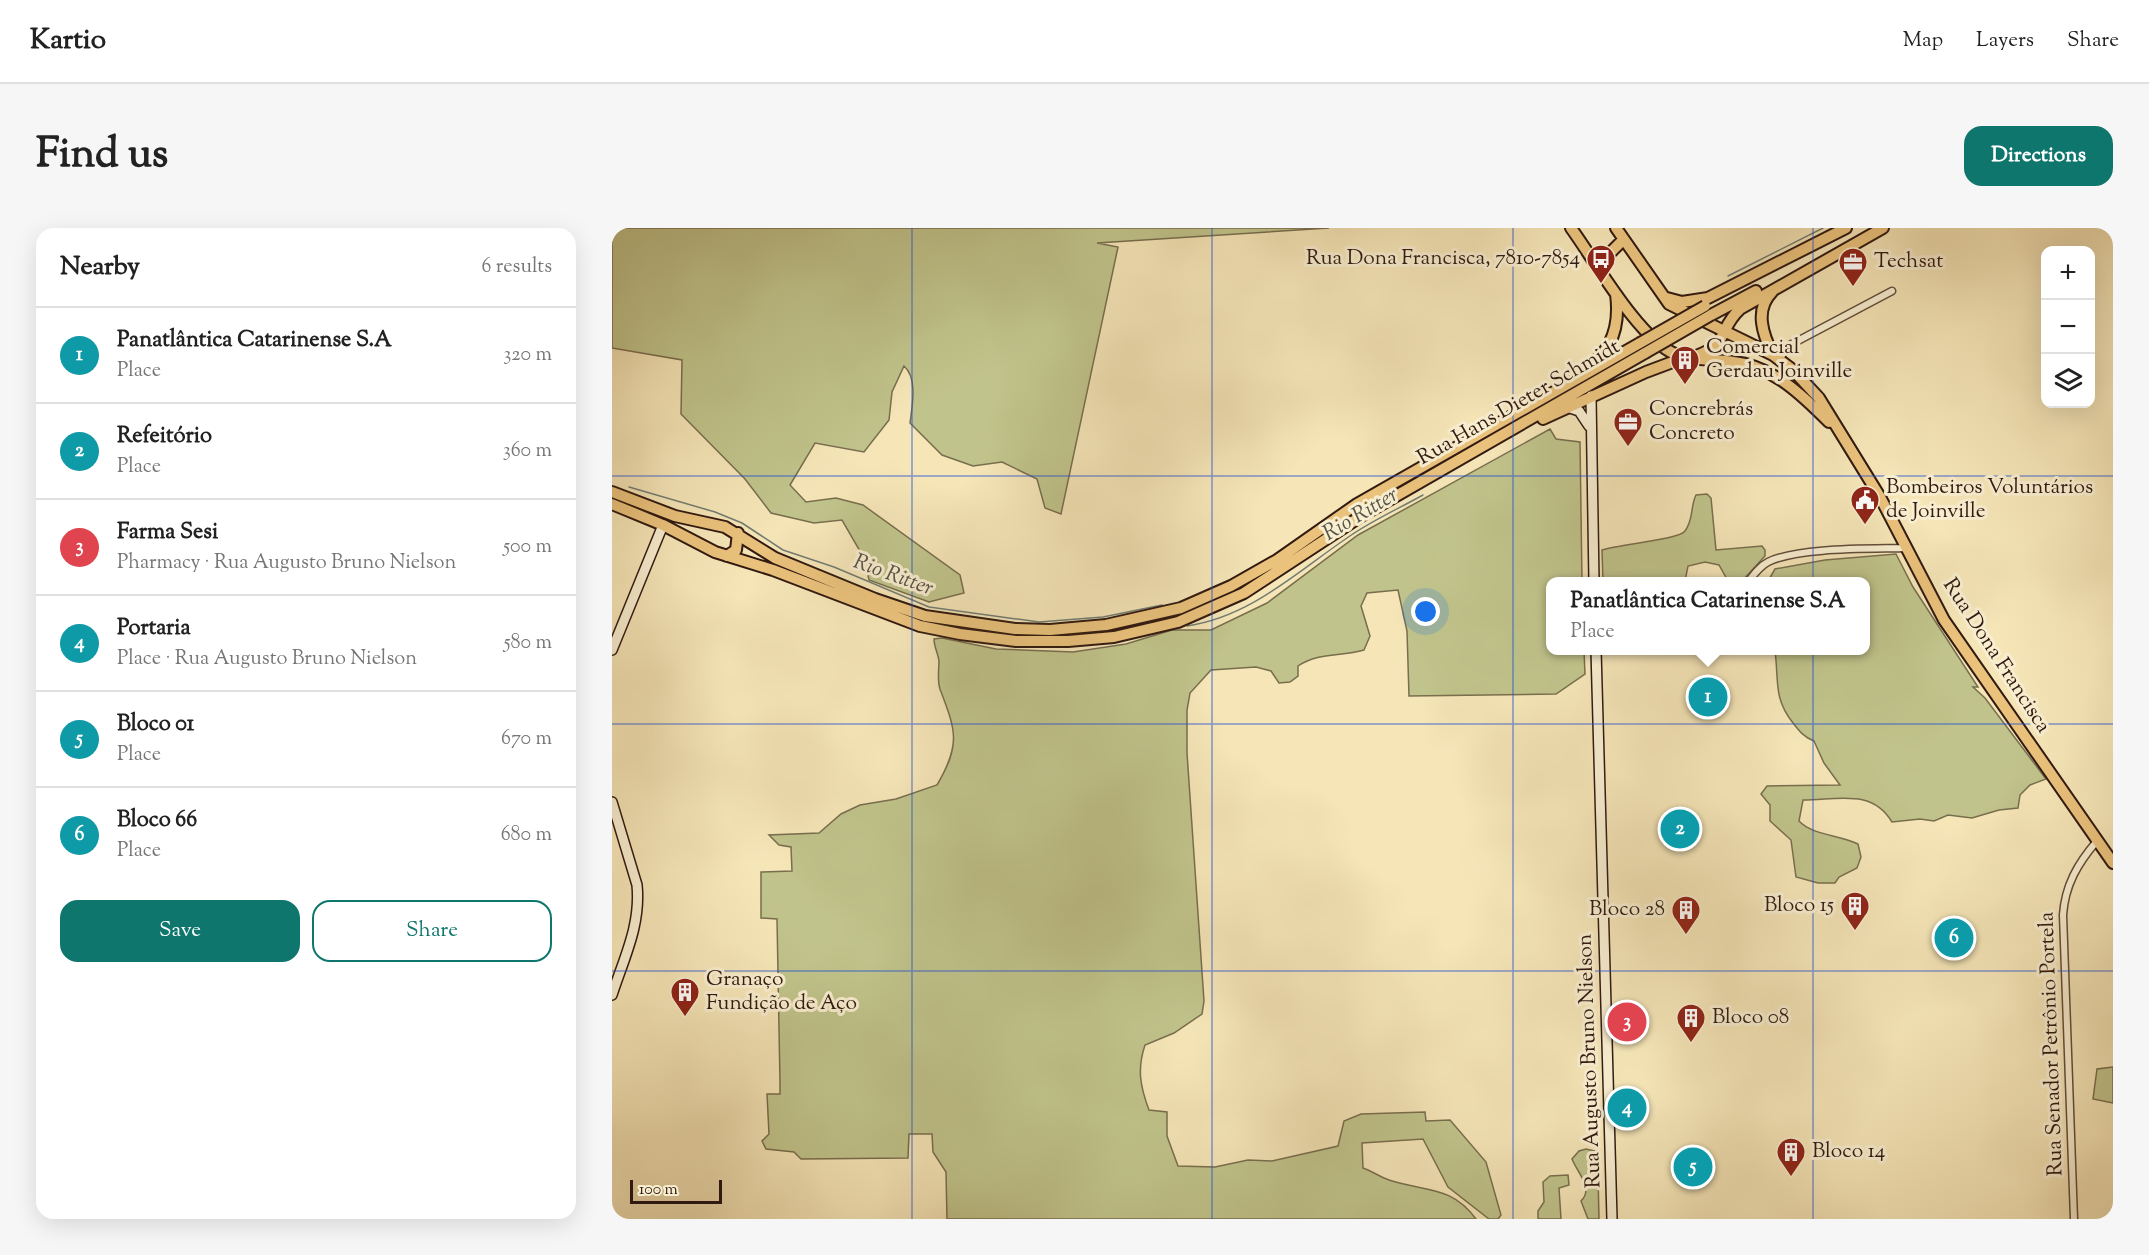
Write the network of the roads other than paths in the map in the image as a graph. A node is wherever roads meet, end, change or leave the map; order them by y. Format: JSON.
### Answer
{"nodes":[{"id":1,"x":1571,"y":228,"type":"edge"},
{"id":2,"x":1616,"y":228,"type":"edge"},
{"id":3,"x":1846,"y":228,"type":"edge"},
{"id":4,"x":1857,"y":228,"type":"edge"},
{"id":5,"x":1875,"y":228,"type":"edge"},
{"id":6,"x":1884,"y":228,"type":"edge"},
{"id":7,"x":1623,"y":240,"type":"junction"},
{"id":8,"x":1592,"y":258,"type":"junction"},
{"id":9,"x":1779,"y":285,"type":"junction"},
{"id":10,"x":1892,"y":291,"type":"dead end"},
{"id":11,"x":1616,"y":293,"type":"junction"},
{"id":12,"x":1659,"y":293,"type":"junction"},
{"id":13,"x":1708,"y":311,"type":"junction"},
{"id":14,"x":1724,"y":331,"type":"junction"},
{"id":15,"x":1642,"y":348,"type":"junction"},
{"id":16,"x":1689,"y":357,"type":"junction"},
{"id":17,"x":1776,"y":357,"type":"junction"},
{"id":18,"x":1768,"y":372,"type":"junction"},
{"id":19,"x":1591,"y":396,"type":"junction"},
{"id":20,"x":1567,"y":407,"type":"junction"},
{"id":21,"x":1589,"y":426,"type":"junction"},
{"id":22,"x":1490,"y":430,"type":"junction"},
{"id":23,"x":1840,"y":433,"type":"junction"},
{"id":24,"x":1495,"y":442,"type":"junction"},
{"id":25,"x":612,"y":492,"type":"edge"},
{"id":26,"x":612,"y":504,"type":"edge"},
{"id":27,"x":663,"y":525,"type":"junction"},
{"id":28,"x":738,"y":533,"type":"junction"},
{"id":29,"x":1907,"y":548,"type":"junction"},
{"id":30,"x":727,"y":556,"type":"junction"},
{"id":31,"x":1594,"y":577,"type":"edge"},
{"id":32,"x":1753,"y":577,"type":"edge"},
{"id":33,"x":612,"y":650,"type":"edge"},
{"id":34,"x":1596,"y":655,"type":"edge"},
{"id":35,"x":612,"y":802,"type":"edge"},
{"id":36,"x":2097,"y":841,"type":"junction"},
{"id":37,"x":2113,"y":863,"type":"edge"},
{"id":38,"x":612,"y":995,"type":"edge"},
{"id":39,"x":1612,"y":1219,"type":"edge"},
{"id":40,"x":2074,"y":1219,"type":"edge"}],
"edges":[{"from":1,"to":8,"type":"main road","name":"Rua Dona Francisca"},
{"from":2,"to":7,"type":"main road","name":"Rua Dona Francisca"},
{"from":3,"to":12,"type":"main road"},
{"from":4,"to":13,"type":"main road"},
{"from":5,"to":13,"type":"main road"},
{"from":6,"to":9,"type":"main road"},
{"from":7,"to":8,"type":"main road"},
{"from":7,"to":12,"type":"main road","name":"Rua Dona Francisca"},
{"from":8,"to":11,"type":"main road","name":"Rua Dona Francisca"},
{"from":9,"to":14,"type":"main road"},
{"from":9,"to":17,"type":"main road"},
{"from":10,"to":17,"type":"street"},
{"from":11,"to":16,"type":"main road","name":"Rua Dona Francisca"},
{"from":11,"to":22,"type":"main road"},
{"from":12,"to":14,"type":"main road","name":"Rua Dona Francisca"},
{"from":13,"to":15,"type":"main road","bridge":true},
{"from":14,"to":16,"type":"main road"},
{"from":14,"to":17,"type":"main road","name":"Rua Dona Francisca"},
{"from":15,"to":22,"type":"main road","name":"Rua Hans Dieter Schmidt"},
{"from":15,"to":24,"type":"main road","name":"Rua Hans Dieter Schmidt"},
{"from":16,"to":18,"type":"main road","name":"Rua Dona Francisca"},
{"from":16,"to":19,"type":"main road"},
{"from":17,"to":18,"type":"main road"},
{"from":17,"to":23,"type":"main road","name":"Rua Dona Francisca"},
{"from":18,"to":23,"type":"main road","name":"Rua Dona Francisca"},
{"from":19,"to":20,"type":"main road"},
{"from":19,"to":21,"type":"main road"},
{"from":20,"to":21,"type":"main road"},
{"from":20,"to":24,"type":"main road"},
{"from":21,"to":31,"type":"main road"},
{"from":22,"to":28,"type":"main road","name":"Rua Hans Dieter Schmidt"},
{"from":23,"to":29,"type":"main road","name":"Rua Dona Francisca"},
{"from":24,"to":30,"type":"main road","name":"Rua Hans Dieter Schmidt"},
{"from":25,"to":28,"type":"main road","name":"Rua Hans Dieter Schmidt"},
{"from":26,"to":27,"type":"main road","name":"Rua Hans Dieter Schmidt"},
{"from":27,"to":30,"type":"main road","name":"Rua Hans Dieter Schmidt"},
{"from":27,"to":33,"type":"main road"},
{"from":28,"to":30,"type":"main road"},
{"from":29,"to":32,"type":"street"},
{"from":29,"to":36,"type":"main road","name":"Rua Dona Francisca"},
{"from":34,"to":39,"type":"main road","name":"Rua Augusto Bruno Nielson"},
{"from":35,"to":38,"type":"main road"},
{"from":36,"to":37,"type":"main road","name":"Rua Dona Francisca"},
{"from":36,"to":40,"type":"street","name":"Rua Senador Petrônio Portela"}]}
